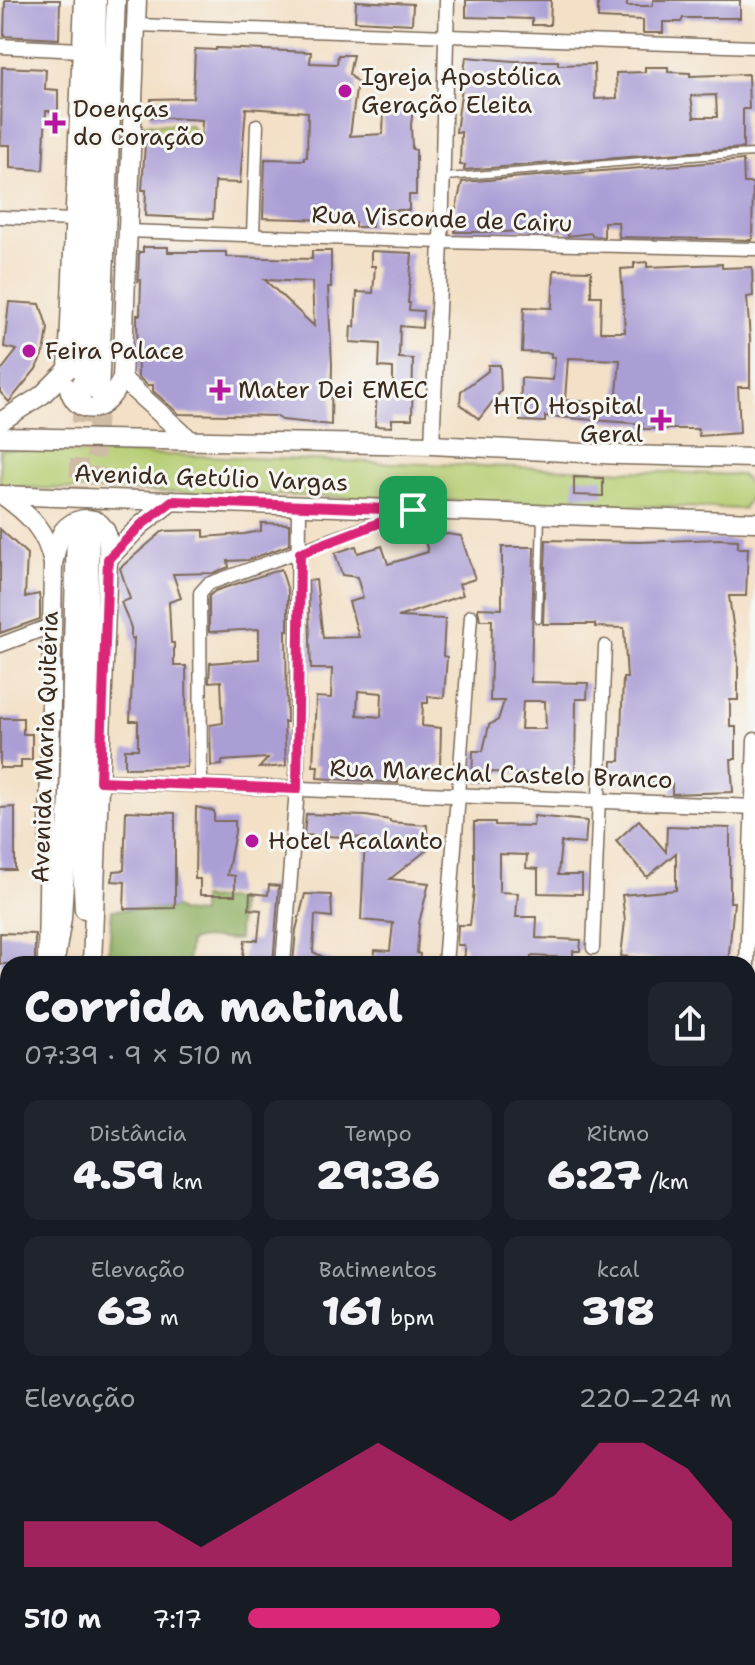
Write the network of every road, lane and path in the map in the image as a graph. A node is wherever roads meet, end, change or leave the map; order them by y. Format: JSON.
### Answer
{"nodes":[{"id":1,"x":84,"y":0,"type":"edge"},
{"id":2,"x":97,"y":0,"type":"edge"},
{"id":3,"x":116,"y":0,"type":"edge"},
{"id":4,"x":137,"y":0,"type":"edge"},
{"id":5,"x":447,"y":0,"type":"edge"},
{"id":6,"x":137,"y":25,"type":"junction"},
{"id":7,"x":446,"y":35,"type":"junction"},
{"id":8,"x":0,"y":46,"type":"edge"},
{"id":9,"x":755,"y":47,"type":"edge"},
{"id":10,"x":80,"y":50,"type":"junction"},
{"id":11,"x":257,"y":125,"type":"dead end"},
{"id":12,"x":755,"y":153,"type":"edge"},
{"id":13,"x":441,"y":177,"type":"junction"},
{"id":14,"x":0,"y":217,"type":"edge"},
{"id":15,"x":73,"y":220,"type":"junction"},
{"id":16,"x":127,"y":231,"type":"junction"},
{"id":17,"x":253,"y":235,"type":"junction"},
{"id":18,"x":441,"y":242,"type":"junction"},
{"id":19,"x":755,"y":249,"type":"edge"},
{"id":20,"x":68,"y":369,"type":"junction"},
{"id":21,"x":122,"y":379,"type":"junction"},
{"id":22,"x":0,"y":422,"type":"edge"},
{"id":23,"x":0,"y":437,"type":"edge"},
{"id":24,"x":190,"y":440,"type":"junction"},
{"id":25,"x":432,"y":445,"type":"junction"},
{"id":26,"x":755,"y":458,"type":"edge"},
{"id":27,"x":1,"y":495,"type":"edge"},
{"id":28,"x":172,"y":501,"type":"junction"},
{"id":29,"x":299,"y":505,"type":"junction"},
{"id":30,"x":413,"y":510,"type":"junction"},
{"id":31,"x":541,"y":513,"type":"junction"},
{"id":32,"x":755,"y":522,"type":"edge"},
{"id":33,"x":300,"y":553,"type":"junction"},
{"id":34,"x":108,"y":559,"type":"junction"},
{"id":35,"x":53,"y":564,"type":"junction"},
{"id":36,"x":471,"y":616,"type":"dead end"},
{"id":37,"x":538,"y":620,"type":"dead end"},
{"id":38,"x":53,"y":625,"type":"junction"},
{"id":39,"x":0,"y":645,"type":"edge"},
{"id":40,"x":605,"y":646,"type":"dead end"},
{"id":41,"x":755,"y":740,"type":"edge"},
{"id":42,"x":100,"y":781,"type":"junction"},
{"id":43,"x":201,"y":784,"type":"junction"},
{"id":44,"x":297,"y":789,"type":"junction"},
{"id":45,"x":458,"y":795,"type":"junction"},
{"id":46,"x":597,"y":800,"type":"junction"},
{"id":47,"x":754,"y":806,"type":"edge"},
{"id":48,"x":593,"y":948,"type":"dead end"},
{"id":49,"x":47,"y":956,"type":"edge"},
{"id":50,"x":55,"y":956,"type":"edge"},
{"id":51,"x":89,"y":956,"type":"edge"},
{"id":52,"x":90,"y":956,"type":"edge"},
{"id":53,"x":284,"y":956,"type":"edge"},
{"id":54,"x":446,"y":956,"type":"edge"},
{"id":55,"x":747,"y":956,"type":"edge"}],
"edges":[{"from":1,"to":10,"type":"main road"},
{"from":2,"to":3,"type":"main road"},
{"from":4,"to":6,"type":"main road"},
{"from":5,"to":7,"type":"street"},
{"from":6,"to":7,"type":"street"},
{"from":6,"to":16,"type":"main road"},
{"from":7,"to":9,"type":"street"},
{"from":7,"to":13,"type":"street"},
{"from":8,"to":10,"type":"street"},
{"from":10,"to":15,"type":"main road"},
{"from":11,"to":17,"type":"street"},
{"from":12,"to":13,"type":"lane"},
{"from":13,"to":18,"type":"street"},
{"from":14,"to":15,"type":"street"},
{"from":15,"to":20,"type":"main road"},
{"from":16,"to":17,"type":"street","name":"Rua Visconde de Cairu"},
{"from":16,"to":21,"type":"main road"},
{"from":17,"to":18,"type":"street","name":"Rua Visconde de Cairu"},
{"from":18,"to":19,"type":"street","name":"Rua Visconde de Cairu"},
{"from":18,"to":25,"type":"street"},
{"from":20,"to":21,"type":"main road"},
{"from":20,"to":22,"type":"main road"},
{"from":21,"to":24,"type":"main road"},
{"from":23,"to":24,"type":"main road","name":"Avenida Getúlio Vargas"},
{"from":24,"to":25,"type":"main road","name":"Avenida Getúlio Vargas"},
{"from":25,"to":26,"type":"main road","name":"Avenida Getúlio Vargas"},
{"from":27,"to":28,"type":"main road","name":"Avenida Getúlio Vargas"},
{"from":27,"to":35,"type":"main road"},
{"from":28,"to":29,"type":"main road","name":"Avenida Getúlio Vargas"},
{"from":28,"to":34,"type":"main road"},
{"from":29,"to":30,"type":"main road","name":"Avenida Getúlio Vargas"},
{"from":29,"to":33,"type":"street"},
{"from":30,"to":31,"type":"main road","name":"Avenida Getúlio Vargas"},
{"from":30,"to":33,"type":"street"},
{"from":31,"to":32,"type":"main road","name":"Avenida Getúlio Vargas"},
{"from":31,"to":37,"type":"lane"},
{"from":33,"to":43,"type":"street"},
{"from":33,"to":44,"type":"street"},
{"from":34,"to":35,"type":"main road"},
{"from":34,"to":42,"type":"main road"},
{"from":35,"to":38,"type":"main road"},
{"from":36,"to":45,"type":"street"},
{"from":38,"to":39,"type":"street"},
{"from":38,"to":49,"type":"main road"},
{"from":40,"to":46,"type":"street"},
{"from":41,"to":47,"type":"street"},
{"from":42,"to":43,"type":"street","name":"Rua Marechal Castelo Branco"},
{"from":42,"to":52,"type":"main road"},
{"from":43,"to":44,"type":"street","name":"Rua Marechal Castelo Branco"},
{"from":44,"to":45,"type":"street","name":"Rua Marechal Castelo Branco"},
{"from":44,"to":53,"type":"street"},
{"from":45,"to":46,"type":"street","name":"Rua Marechal Castelo Branco"},
{"from":45,"to":54,"type":"street"},
{"from":46,"to":47,"type":"street","name":"Rua Marechal Castelo Branco"},
{"from":46,"to":48,"type":"street"},
{"from":47,"to":55,"type":"street"},
{"from":50,"to":51,"type":"main road","name":"Avenida Maria Quitéria"}]}
